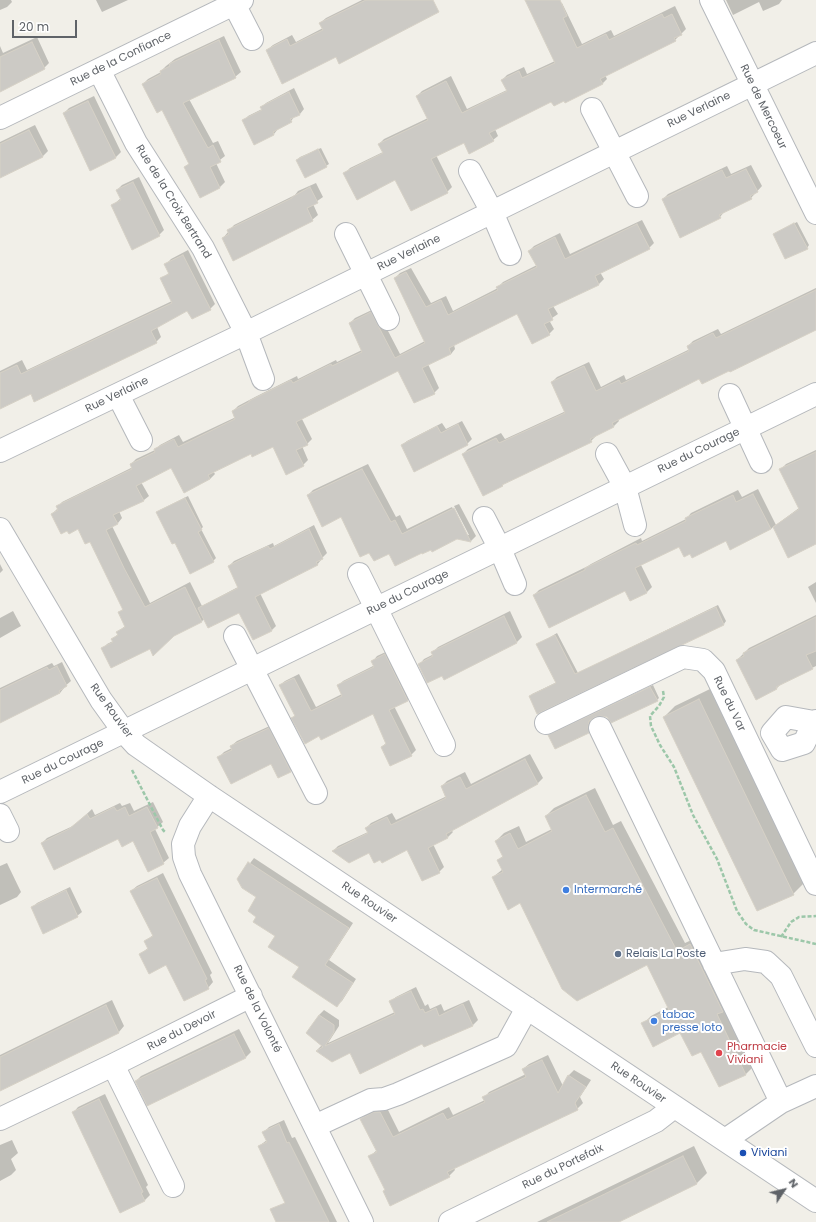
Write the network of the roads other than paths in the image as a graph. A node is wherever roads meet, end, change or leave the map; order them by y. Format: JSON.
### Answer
{"nodes":[{"id":1,"x":711,"y":0,"type":"edge"},
{"id":2,"x":238,"y":2,"type":"edge"},
{"id":3,"x":252,"y":39,"type":"dead end"},
{"id":4,"x":816,"y":53,"type":"edge"},
{"id":5,"x":99,"y":70,"type":"junction"},
{"id":6,"x":752,"y":84,"type":"junction"},
{"id":7,"x":592,"y":109,"type":"dead end"},
{"id":8,"x":0,"y":118,"type":"edge"},
{"id":9,"x":615,"y":152,"type":"junction"},
{"id":10,"x":470,"y":171,"type":"dead end"},
{"id":11,"x":637,"y":196,"type":"dead end"},
{"id":12,"x":492,"y":212,"type":"junction"},
{"id":13,"x":816,"y":213,"type":"edge"},
{"id":14,"x":346,"y":234,"type":"dead end"},
{"id":15,"x":510,"y":254,"type":"dead end"},
{"id":16,"x":366,"y":274,"type":"junction"},
{"id":17,"x":388,"y":319,"type":"dead end"},
{"id":18,"x":246,"y":333,"type":"junction"},
{"id":19,"x":263,"y":379,"type":"dead end"},
{"id":20,"x":118,"y":394,"type":"junction"},
{"id":21,"x":816,"y":394,"type":"edge"},
{"id":22,"x":730,"y":395,"type":"dead end"},
{"id":23,"x":746,"y":428,"type":"junction"},
{"id":24,"x":141,"y":440,"type":"dead end"},
{"id":25,"x":0,"y":451,"type":"edge"},
{"id":26,"x":606,"y":454,"type":"dead end"},
{"id":27,"x":762,"y":462,"type":"dead end"},
{"id":28,"x":625,"y":487,"type":"junction"},
{"id":29,"x":484,"y":518,"type":"dead end"},
{"id":30,"x":635,"y":525,"type":"dead end"},
{"id":31,"x":0,"y":529,"type":"edge"},
{"id":32,"x":500,"y":549,"type":"junction"},
{"id":33,"x":359,"y":574,"type":"dead end"},
{"id":34,"x":515,"y":584,"type":"dead end"},
{"id":35,"x":377,"y":609,"type":"junction"},
{"id":36,"x":235,"y":636,"type":"dead end"},
{"id":37,"x":252,"y":669,"type":"junction"},
{"id":38,"x":546,"y":723,"type":"dead end"},
{"id":39,"x":600,"y":728,"type":"dead end"},
{"id":40,"x":124,"y":732,"type":"junction"},
{"id":41,"x":444,"y":745,"type":"dead end"},
{"id":42,"x":0,"y":792,"type":"edge"},
{"id":43,"x":316,"y":794,"type":"dead end"},
{"id":44,"x":209,"y":796,"type":"junction"},
{"id":45,"x":816,"y":884,"type":"edge"},
{"id":46,"x":714,"y":964,"type":"junction"},
{"id":47,"x":251,"y":996,"type":"junction"},
{"id":48,"x":527,"y":1008,"type":"junction"},
{"id":49,"x":816,"y":1046,"type":"edge"},
{"id":50,"x":114,"y":1066,"type":"junction"},
{"id":51,"x":816,"y":1086,"type":"edge"},
{"id":52,"x":782,"y":1102,"type":"junction"},
{"id":53,"x":674,"y":1107,"type":"junction"},
{"id":54,"x":0,"y":1119,"type":"edge"},
{"id":55,"x":315,"y":1126,"type":"junction"},
{"id":56,"x":725,"y":1140,"type":"junction"},
{"id":57,"x":173,"y":1186,"type":"dead end"},
{"id":58,"x":816,"y":1201,"type":"edge"},
{"id":59,"x":362,"y":1222,"type":"edge"},
{"id":60,"x":450,"y":1222,"type":"edge"}],
"edges":[{"from":1,"to":6,"type":"street","name":"Rue de Mercoeur"},
{"from":2,"to":3,"type":"street"},
{"from":2,"to":5,"type":"street","name":"Rue de la Confiance"},
{"from":4,"to":6,"type":"street","name":"Rue Verlaine"},
{"from":5,"to":8,"type":"street","name":"Rue de la Confiance"},
{"from":5,"to":18,"type":"street","name":"Rue de la Croix Bertrand"},
{"from":6,"to":9,"type":"street","name":"Rue Verlaine"},
{"from":6,"to":13,"type":"street","name":"Rue de Mercoeur"},
{"from":7,"to":9,"type":"street"},
{"from":9,"to":11,"type":"street"},
{"from":9,"to":12,"type":"street","name":"Rue Verlaine"},
{"from":10,"to":12,"type":"street"},
{"from":12,"to":15,"type":"street"},
{"from":12,"to":16,"type":"street","name":"Rue Verlaine"},
{"from":14,"to":16,"type":"street"},
{"from":16,"to":17,"type":"street"},
{"from":16,"to":18,"type":"street","name":"Rue Verlaine"},
{"from":18,"to":19,"type":"street","name":"Rue de la Croix Bertrand"},
{"from":18,"to":20,"type":"street","name":"Rue Verlaine"},
{"from":20,"to":24,"type":"street"},
{"from":20,"to":25,"type":"street","name":"Rue Verlaine"},
{"from":21,"to":23,"type":"street","name":"Rue du Courage"},
{"from":22,"to":23,"type":"street"},
{"from":23,"to":27,"type":"street"},
{"from":23,"to":28,"type":"street","name":"Rue du Courage"},
{"from":26,"to":28,"type":"street"},
{"from":28,"to":30,"type":"street"},
{"from":28,"to":32,"type":"street","name":"Rue du Courage"},
{"from":29,"to":32,"type":"street"},
{"from":31,"to":40,"type":"street","name":"Rue Rouvier"},
{"from":32,"to":34,"type":"street"},
{"from":32,"to":35,"type":"street","name":"Rue du Courage"},
{"from":33,"to":35,"type":"street"},
{"from":35,"to":37,"type":"street","name":"Rue du Courage"},
{"from":35,"to":41,"type":"street"},
{"from":36,"to":37,"type":"street"},
{"from":37,"to":40,"type":"street","name":"Rue du Courage"},
{"from":37,"to":43,"type":"street"},
{"from":38,"to":45,"type":"street","name":"Rue du Var"},
{"from":39,"to":46,"type":"street"},
{"from":40,"to":42,"type":"street","name":"Rue du Courage"},
{"from":40,"to":44,"type":"street","name":"Rue Rouvier"},
{"from":44,"to":47,"type":"street","name":"Rue de la Volonté"},
{"from":44,"to":48,"type":"street","name":"Rue Rouvier"},
{"from":46,"to":49,"type":"street"},
{"from":46,"to":52,"type":"street"},
{"from":47,"to":50,"type":"street","name":"Rue du Devoir"},
{"from":47,"to":55,"type":"street","name":"Rue de la Volonté"},
{"from":48,"to":53,"type":"street","name":"Rue Rouvier"},
{"from":48,"to":55,"type":"street"},
{"from":50,"to":54,"type":"street","name":"Rue du Devoir"},
{"from":50,"to":57,"type":"street"},
{"from":51,"to":52,"type":"street"},
{"from":52,"to":56,"type":"street"},
{"from":53,"to":56,"type":"street","name":"Rue Rouvier"},
{"from":53,"to":60,"type":"street","name":"Rue du Portefaix"},
{"from":55,"to":59,"type":"street","name":"Rue de la Volonté"},
{"from":56,"to":58,"type":"street","name":"Rue Rouvier"}]}
